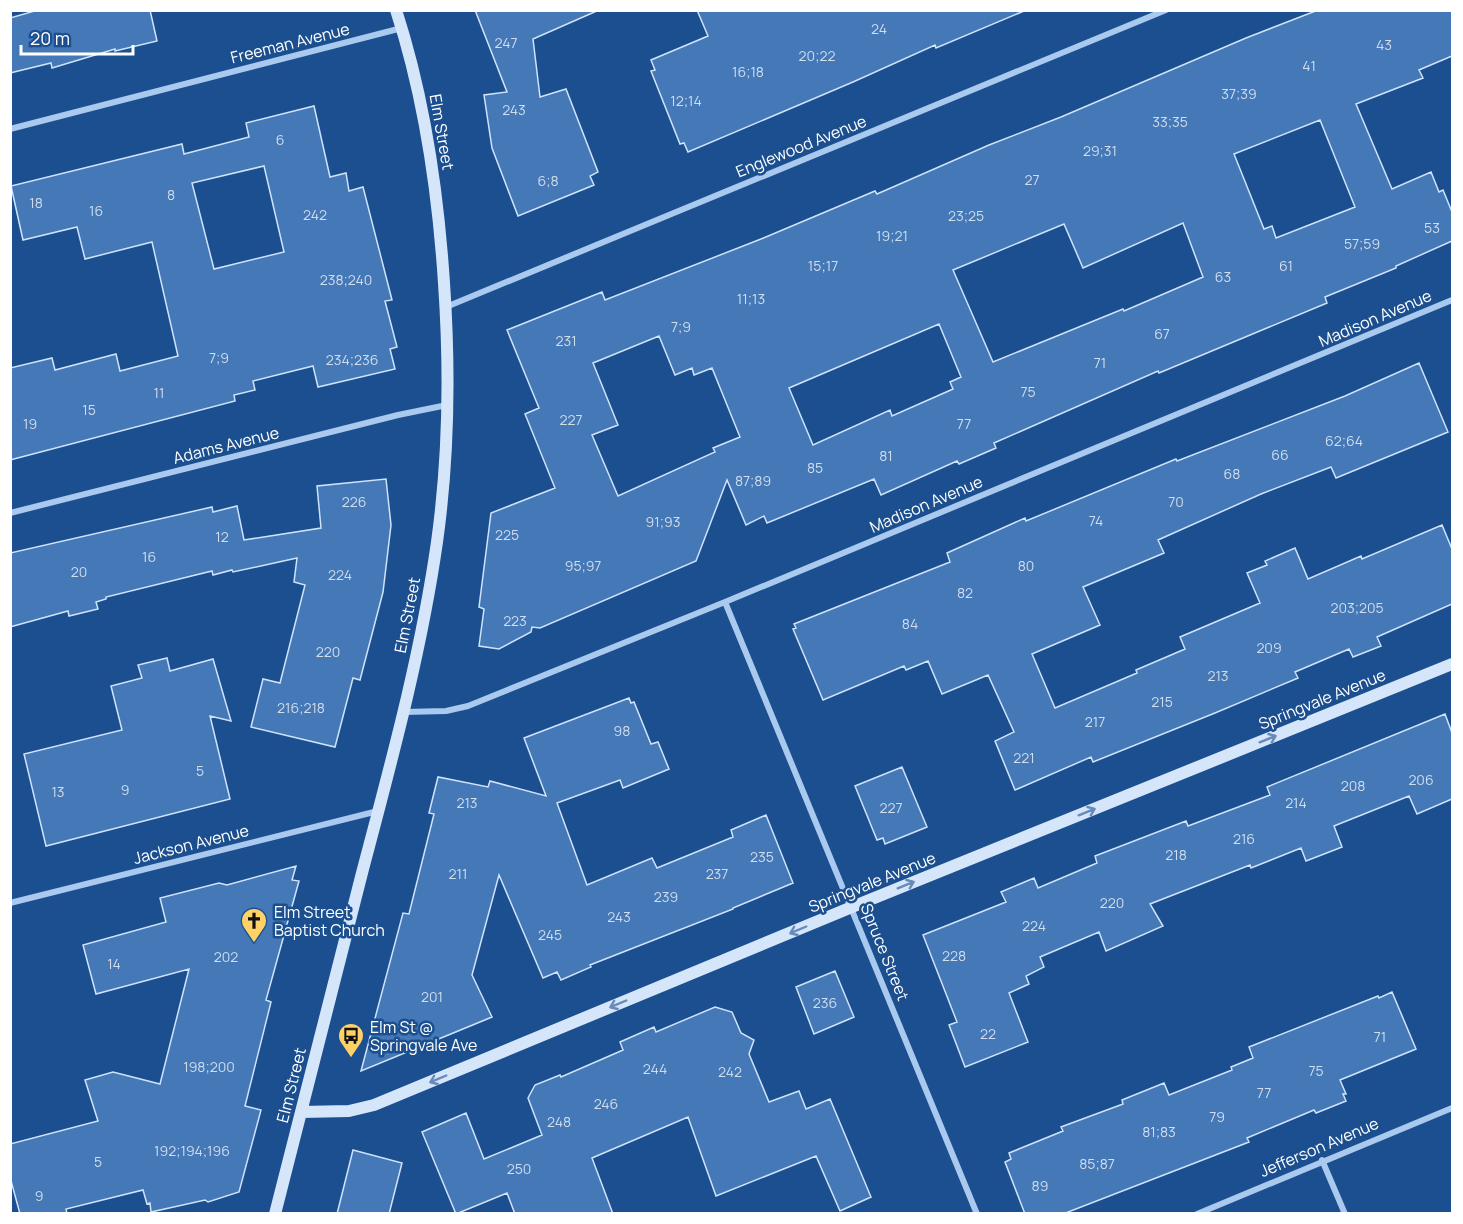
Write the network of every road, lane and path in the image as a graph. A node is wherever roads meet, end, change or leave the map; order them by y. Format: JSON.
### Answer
{"nodes":[{"id":1,"x":396,"y":10,"type":"edge"},
{"id":2,"x":1166,"y":10,"type":"edge"},
{"id":3,"x":402,"y":28,"type":"junction"},
{"id":4,"x":10,"y":129,"type":"edge"},
{"id":5,"x":1452,"y":300,"type":"edge"},
{"id":6,"x":446,"y":307,"type":"junction"},
{"id":7,"x":448,"y":405,"type":"junction"},
{"id":8,"x":10,"y":513,"type":"edge"},
{"id":9,"x":725,"y":602,"type":"junction"},
{"id":10,"x":1452,"y":664,"type":"edge"},
{"id":11,"x":404,"y":712,"type":"junction"},
{"id":12,"x":378,"y":811,"type":"junction"},
{"id":13,"x":10,"y":903,"type":"edge"},
{"id":14,"x":852,"y":907,"type":"junction"},
{"id":15,"x":1452,"y":1107,"type":"edge"},
{"id":16,"x":301,"y":1112,"type":"junction"},
{"id":17,"x":1322,"y":1160,"type":"junction"},
{"id":18,"x":275,"y":1214,"type":"edge"},
{"id":19,"x":977,"y":1214,"type":"edge"},
{"id":20,"x":1197,"y":1214,"type":"edge"},
{"id":21,"x":1345,"y":1214,"type":"edge"}],
"edges":[{"from":1,"to":3,"type":"main road","name":"Elm Street"},
{"from":2,"to":6,"type":"street","name":"Englewood Avenue"},
{"from":3,"to":4,"type":"street","name":"Freeman Avenue"},
{"from":3,"to":6,"type":"main road","name":"Elm Street"},
{"from":5,"to":9,"type":"street","name":"Madison Avenue"},
{"from":6,"to":7,"type":"main road","name":"Elm Street"},
{"from":7,"to":8,"type":"street","name":"Adams Avenue"},
{"from":7,"to":11,"type":"main road","name":"Elm Street"},
{"from":9,"to":11,"type":"street","name":"Madison Avenue"},
{"from":9,"to":14,"type":"street","name":"Spruce Street"},
{"from":14,"to":10,"type":"main road","name":"Springvale Avenue","one_way":true},
{"from":11,"to":12,"type":"main road","name":"Elm Street"},
{"from":12,"to":13,"type":"street","name":"Jackson Avenue"},
{"from":12,"to":16,"type":"main road","name":"Elm Street"},
{"from":14,"to":16,"type":"main road","name":"Springvale Avenue","one_way":true},
{"from":14,"to":19,"type":"street","name":"Spruce Street"},
{"from":15,"to":17,"type":"street","name":"Jefferson Avenue"},
{"from":16,"to":18,"type":"main road","name":"Elm Street"},
{"from":17,"to":20,"type":"street","name":"Jefferson Avenue"},
{"from":17,"to":21,"type":"street"}]}
